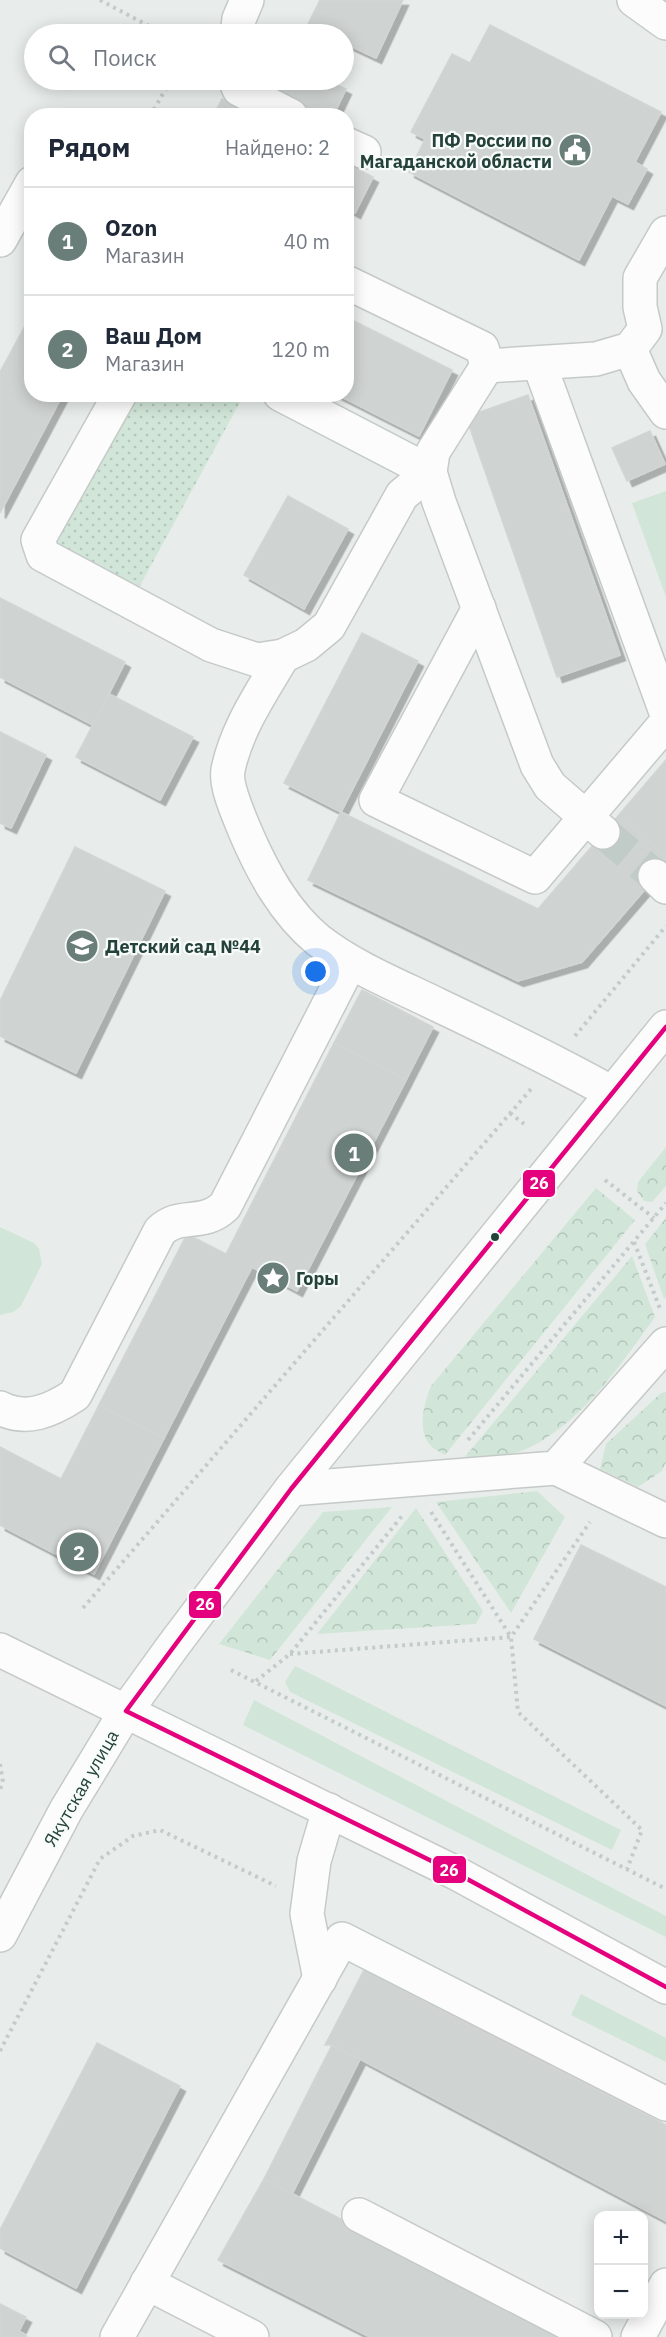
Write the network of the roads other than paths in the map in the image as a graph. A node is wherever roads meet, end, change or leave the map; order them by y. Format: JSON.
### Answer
{"nodes":[{"id":1,"x":247,"y":0,"type":"edge"},
{"id":2,"x":634,"y":0,"type":"edge"},
{"id":3,"x":666,"y":23,"type":"edge"},
{"id":4,"x":238,"y":24,"type":"edge"},
{"id":5,"x":240,"y":90,"type":"edge"},
{"id":6,"x":275,"y":108,"type":"edge"},
{"id":7,"x":24,"y":197,"type":"edge"},
{"id":8,"x":666,"y":233,"type":"edge"},
{"id":9,"x":0,"y":240,"type":"edge"},
{"id":10,"x":354,"y":286,"type":"edge"},
{"id":11,"x":630,"y":350,"type":"junction"},
{"id":12,"x":539,"y":363,"type":"junction"},
{"id":13,"x":487,"y":366,"type":"junction"},
{"id":14,"x":116,"y":402,"type":"edge"},
{"id":15,"x":295,"y":402,"type":"edge"},
{"id":16,"x":666,"y":412,"type":"edge"},
{"id":17,"x":430,"y":472,"type":"junction"},
{"id":18,"x":479,"y":608,"type":"junction"},
{"id":19,"x":283,"y":656,"type":"junction"},
{"id":20,"x":666,"y":712,"type":"edge"},
{"id":21,"x":666,"y":723,"type":"edge"},
{"id":22,"x":594,"y":824,"type":"junction"},
{"id":23,"x":350,"y":963,"type":"junction"},
{"id":24,"x":666,"y":1027,"type":"edge"},
{"id":25,"x":612,"y":1093,"type":"junction"},
{"id":26,"x":664,"y":1328,"type":"edge"},
{"id":27,"x":0,"y":1408,"type":"edge"},
{"id":28,"x":556,"y":1468,"type":"junction"},
{"id":29,"x":291,"y":1489,"type":"junction"},
{"id":30,"x":666,"y":1521,"type":"edge"},
{"id":31,"x":0,"y":1650,"type":"edge"},
{"id":32,"x":126,"y":1711,"type":"junction"},
{"id":33,"x":329,"y":1810,"type":"junction"},
{"id":34,"x":0,"y":1935,"type":"edge"},
{"id":35,"x":320,"y":1979,"type":"junction"},
{"id":36,"x":666,"y":1988,"type":"edge"},
{"id":37,"x":666,"y":2104,"type":"edge"},
{"id":38,"x":359,"y":2215,"type":"dead end"},
{"id":39,"x":147,"y":2283,"type":"junction"},
{"id":40,"x":666,"y":2285,"type":"edge"},
{"id":41,"x":117,"y":2337,"type":"edge"},
{"id":42,"x":252,"y":2337,"type":"edge"},
{"id":43,"x":595,"y":2337,"type":"edge"},
{"id":44,"x":638,"y":2337,"type":"edge"}],
"edges":[{"from":1,"to":4,"type":"street"},
{"from":2,"to":3,"type":"street"},
{"from":5,"to":6,"type":"street"},
{"from":7,"to":9,"type":"street"},
{"from":8,"to":11,"type":"street"},
{"from":10,"to":13,"type":"street"},
{"from":11,"to":12,"type":"street"},
{"from":11,"to":16,"type":"street"},
{"from":12,"to":13,"type":"street"},
{"from":12,"to":20,"type":"street"},
{"from":13,"to":17,"type":"street"},
{"from":14,"to":19,"type":"street"},
{"from":15,"to":17,"type":"street"},
{"from":17,"to":18,"type":"street"},
{"from":17,"to":19,"type":"street"},
{"from":18,"to":22,"type":"street"},
{"from":18,"to":22,"type":"street"},
{"from":19,"to":23,"type":"street"},
{"from":21,"to":22,"type":"street"},
{"from":23,"to":25,"type":"street"},
{"from":23,"to":27,"type":"street"},
{"from":24,"to":25,"type":"street","name":"Якутская улица"},
{"from":25,"to":29,"type":"street","name":"Якутская улица"},
{"from":26,"to":28,"type":"street"},
{"from":28,"to":29,"type":"street"},
{"from":28,"to":30,"type":"street"},
{"from":29,"to":32,"type":"street","name":"Якутская улица"},
{"from":31,"to":32,"type":"street"},
{"from":32,"to":33,"type":"street"},
{"from":32,"to":34,"type":"street","name":"Якутская улица"},
{"from":33,"to":35,"type":"street"},
{"from":33,"to":36,"type":"street"},
{"from":35,"to":37,"type":"street"},
{"from":35,"to":39,"type":"street"},
{"from":38,"to":43,"type":"street"},
{"from":39,"to":41,"type":"street"},
{"from":39,"to":42,"type":"street"},
{"from":40,"to":44,"type":"street"}]}
